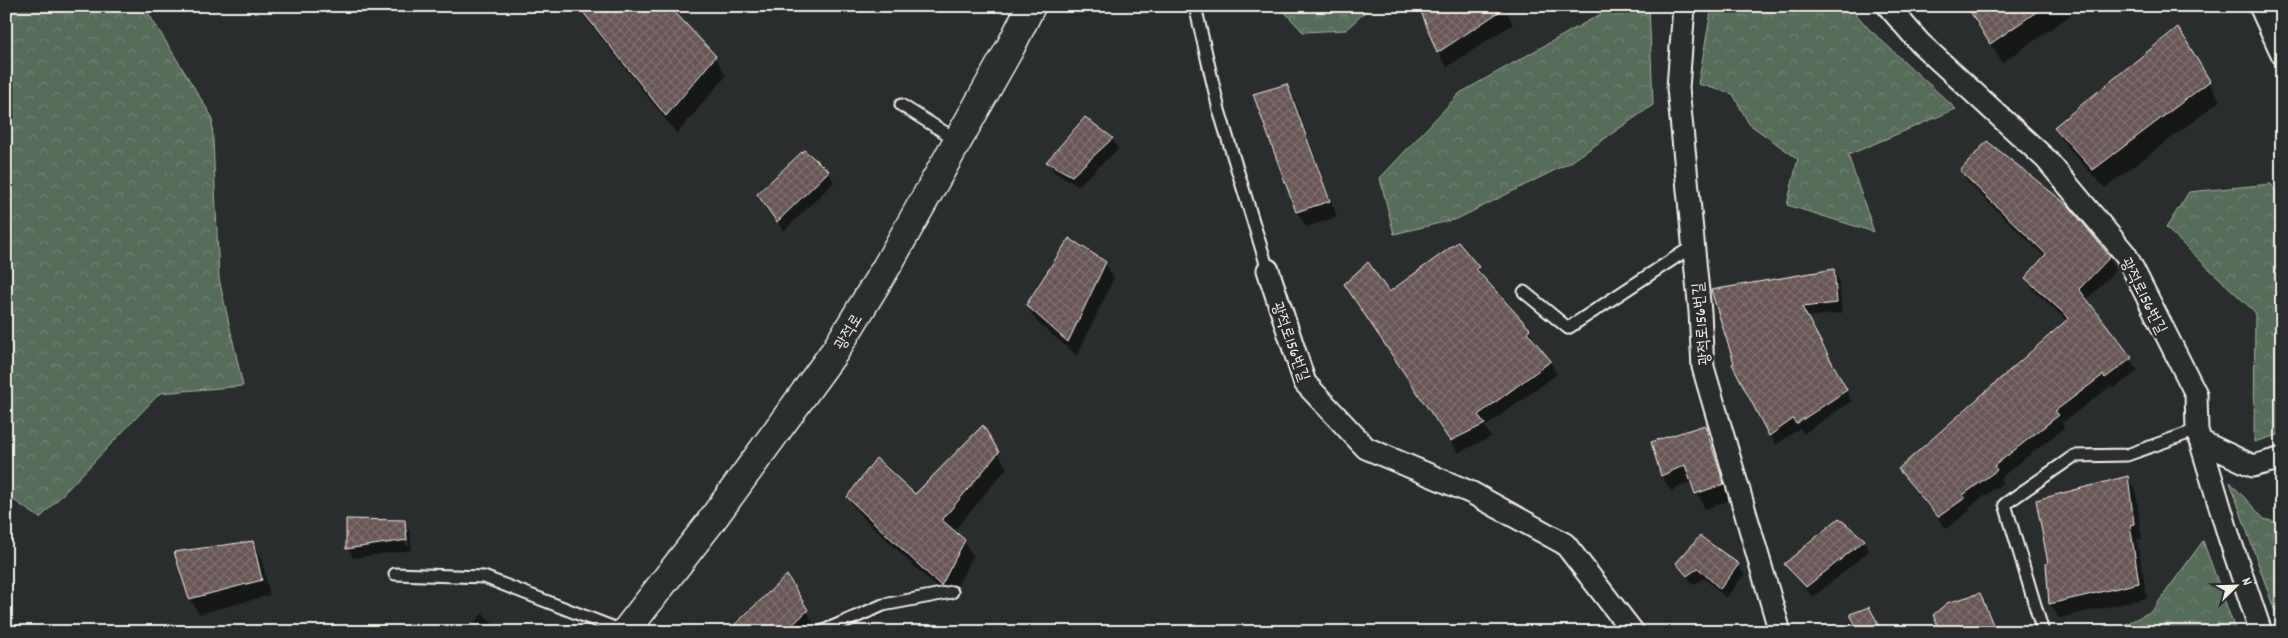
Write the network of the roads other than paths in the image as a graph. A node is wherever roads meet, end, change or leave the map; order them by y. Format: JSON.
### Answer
{"nodes":[{"id":1,"x":1031,"y":6,"type":"edge"},
{"id":2,"x":1195,"y":6,"type":"edge"},
{"id":3,"x":1684,"y":6,"type":"edge"},
{"id":4,"x":1888,"y":6,"type":"edge"},
{"id":5,"x":2260,"y":6,"type":"edge"},
{"id":6,"x":2282,"y":54,"type":"edge"},
{"id":7,"x":901,"y":105,"type":"dead end"},
{"id":8,"x":957,"y":140,"type":"junction"},
{"id":9,"x":1693,"y":246,"type":"junction"},
{"id":10,"x":1268,"y":270,"type":"joint"},
{"id":11,"x":1524,"y":292,"type":"dead end"},
{"id":12,"x":2198,"y":436,"type":"junction"},
{"id":13,"x":2282,"y":458,"type":"edge"},
{"id":14,"x":396,"y":574,"type":"dead end"},
{"id":15,"x":952,"y":592,"type":"dead end"},
{"id":16,"x":625,"y":632,"type":"edge"},
{"id":17,"x":821,"y":632,"type":"edge"},
{"id":18,"x":1633,"y":632,"type":"edge"},
{"id":19,"x":1780,"y":632,"type":"edge"},
{"id":20,"x":2043,"y":632,"type":"edge"},
{"id":21,"x":2261,"y":632,"type":"edge"}],
"edges":[{"from":1,"to":8,"type":"main road","name":"광적로"},
{"from":2,"to":10,"type":"lane"},
{"from":3,"to":9,"type":"street","name":"광적로156번길"},
{"from":4,"to":12,"type":"street","name":"광적로156번길"},
{"from":5,"to":6,"type":"street"},
{"from":7,"to":8,"type":"lane"},
{"from":8,"to":16,"type":"main road","name":"광적로"},
{"from":9,"to":11,"type":"lane"},
{"from":9,"to":19,"type":"street","name":"광적로156번길"},
{"from":10,"to":18,"type":"street","name":"광적로156번길"},
{"from":12,"to":13,"type":"street"},
{"from":12,"to":20,"type":"lane"},
{"from":12,"to":21,"type":"street","name":"광적로156번길"},
{"from":14,"to":16,"type":"lane"},
{"from":15,"to":17,"type":"lane"}]}
